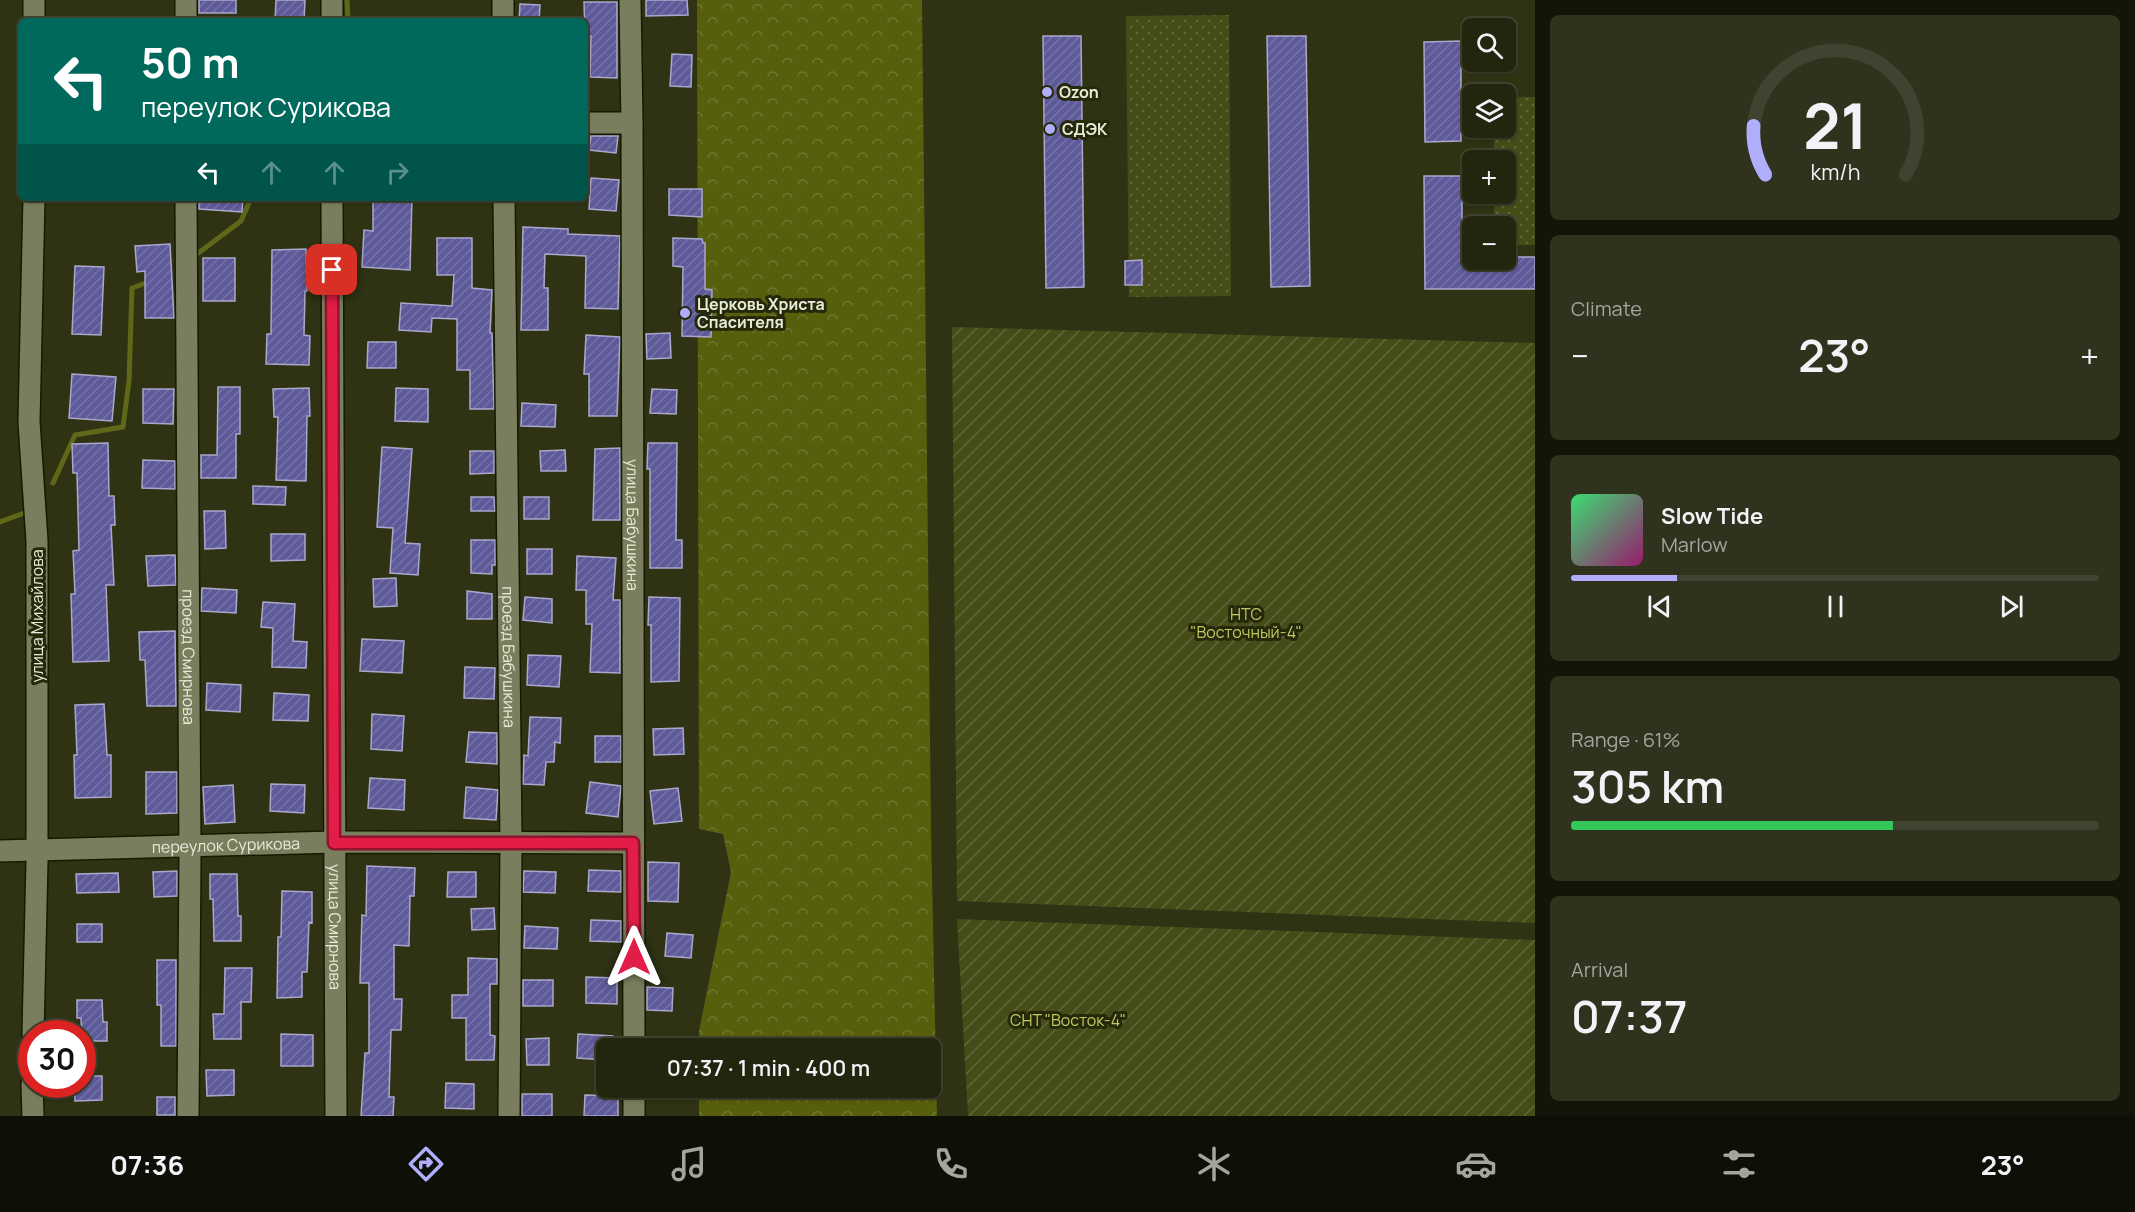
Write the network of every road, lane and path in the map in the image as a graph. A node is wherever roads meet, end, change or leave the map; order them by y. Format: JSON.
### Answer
{"nodes":[{"id":1,"x":34,"y":0,"type":"edge"},
{"id":2,"x":186,"y":0,"type":"edge"},
{"id":3,"x":332,"y":0,"type":"edge"},
{"id":4,"x":503,"y":0,"type":"edge"},
{"id":5,"x":630,"y":0,"type":"edge"},
{"id":6,"x":34,"y":18,"type":"edge"},
{"id":7,"x":186,"y":18,"type":"edge"},
{"id":8,"x":332,"y":18,"type":"edge"},
{"id":9,"x":503,"y":18,"type":"edge"},
{"id":10,"x":588,"y":123,"type":"edge"},
{"id":11,"x":632,"y":123,"type":"junction"},
{"id":12,"x":34,"y":201,"type":"edge"},
{"id":13,"x":186,"y":201,"type":"edge"},
{"id":14,"x":332,"y":201,"type":"edge"},
{"id":15,"x":504,"y":201,"type":"edge"},
{"id":16,"x":334,"y":843,"type":"junction"},
{"id":17,"x":511,"y":843,"type":"junction"},
{"id":18,"x":633,"y":843,"type":"junction"},
{"id":19,"x":189,"y":846,"type":"junction"},
{"id":20,"x":0,"y":851,"type":"edge"},
{"id":21,"x":37,"y":851,"type":"junction"},
{"id":22,"x":33,"y":1020,"type":"edge"},
{"id":23,"x":634,"y":1038,"type":"edge"},
{"id":24,"x":32,"y":1098,"type":"edge"},
{"id":25,"x":634,"y":1098,"type":"edge"},
{"id":26,"x":33,"y":1116,"type":"edge"},
{"id":27,"x":188,"y":1116,"type":"edge"},
{"id":28,"x":336,"y":1116,"type":"edge"},
{"id":29,"x":509,"y":1116,"type":"edge"},
{"id":30,"x":634,"y":1116,"type":"edge"}],
"edges":[{"from":1,"to":6,"type":"street"},
{"from":2,"to":7,"type":"street"},
{"from":3,"to":8,"type":"street"},
{"from":4,"to":9,"type":"street"},
{"from":5,"to":11,"type":"street","name":"улица Бабушкина"},
{"from":10,"to":11,"type":"street"},
{"from":11,"to":18,"type":"street","name":"улица Бабушкина"},
{"from":12,"to":21,"type":"street","name":"улица Михайлова"},
{"from":13,"to":19,"type":"street","name":"проезд Смирнова"},
{"from":14,"to":16,"type":"street","name":"улица Смирнова"},
{"from":15,"to":17,"type":"street","name":"проезд Бабушкина"},
{"from":16,"to":17,"type":"street","name":"переулок Сурикова"},
{"from":16,"to":19,"type":"street","name":"переулок Сурикова"},
{"from":16,"to":28,"type":"street","name":"улица Смирнова"},
{"from":17,"to":18,"type":"street","name":"переулок Сурикова"},
{"from":17,"to":29,"type":"street","name":"проезд Бабушкина"},
{"from":18,"to":23,"type":"street","name":"улица Бабушкина"},
{"from":19,"to":21,"type":"street","name":"переулок Сурикова"},
{"from":19,"to":27,"type":"street","name":"проезд Смирнова"},
{"from":20,"to":21,"type":"street","name":"переулок Сурикова"},
{"from":21,"to":22,"type":"street","name":"улица Михайлова"},
{"from":24,"to":26,"type":"street"},
{"from":25,"to":30,"type":"street"}]}
